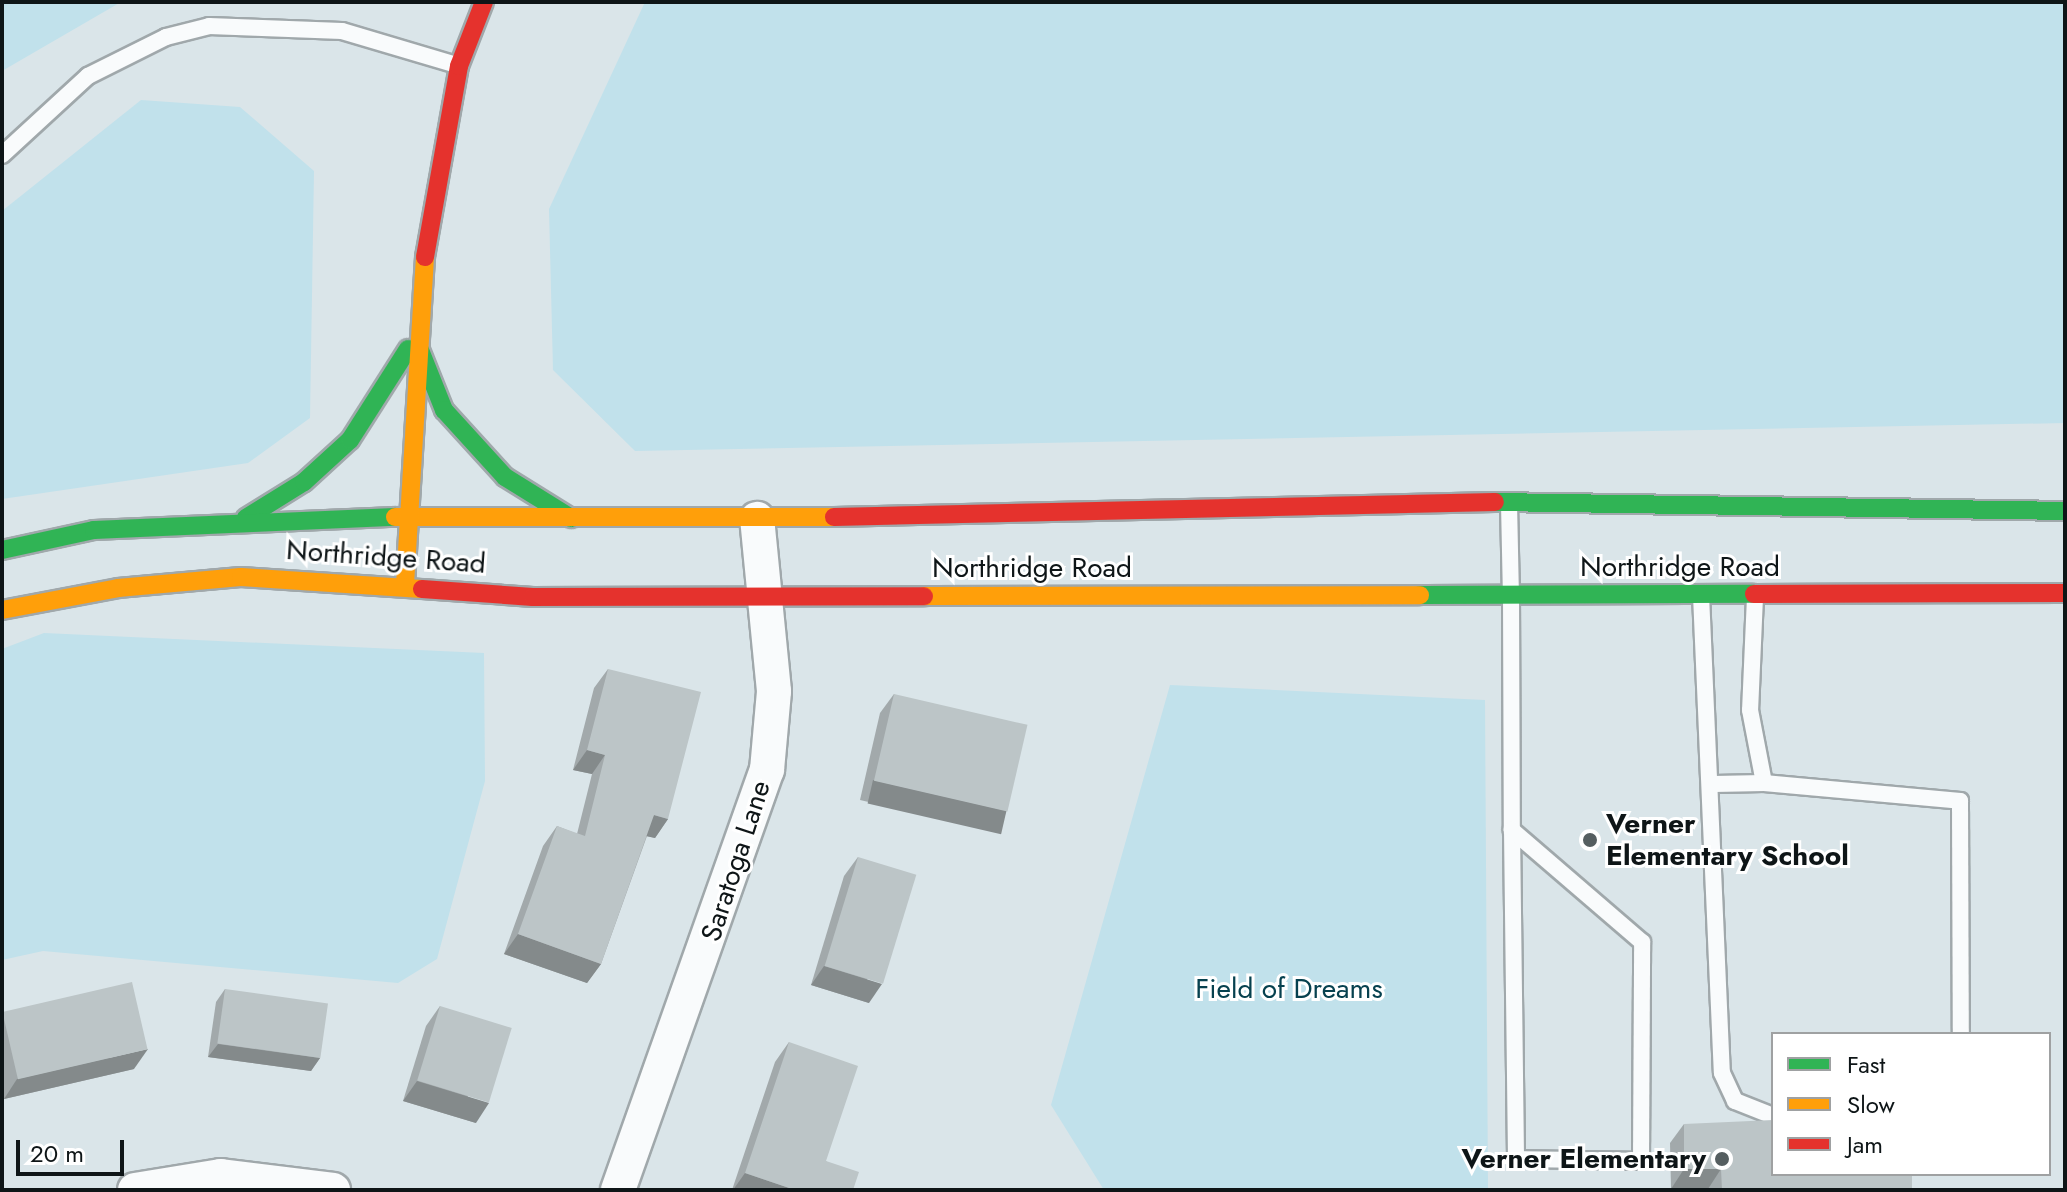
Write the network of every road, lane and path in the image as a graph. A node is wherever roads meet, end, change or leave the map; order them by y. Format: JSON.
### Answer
{"nodes":[{"id":1,"x":484,"y":2,"type":"edge"},
{"id":2,"x":459,"y":66,"type":"junction"},
{"id":3,"x":2,"y":155,"type":"edge"},
{"id":4,"x":415,"y":336,"type":"junction"},
{"id":5,"x":1509,"y":502,"type":"junction"},
{"id":6,"x":2065,"y":511,"type":"edge"},
{"id":7,"x":405,"y":518,"type":"junction"},
{"id":8,"x":571,"y":518,"type":"junction"},
{"id":9,"x":757,"y":519,"type":"junction"},
{"id":10,"x":241,"y":521,"type":"junction"},
{"id":11,"x":2,"y":550,"type":"edge"},
{"id":12,"x":405,"y":584,"type":"junction"},
{"id":13,"x":1701,"y":593,"type":"junction"},
{"id":14,"x":2065,"y":593,"type":"edge"},
{"id":15,"x":1511,"y":595,"type":"junction"},
{"id":16,"x":1755,"y":595,"type":"junction"},
{"id":17,"x":766,"y":597,"type":"junction"},
{"id":18,"x":2,"y":610,"type":"edge"},
{"id":19,"x":1764,"y":783,"type":"junction"},
{"id":20,"x":1714,"y":784,"type":"junction"},
{"id":21,"x":1512,"y":830,"type":"junction"},
{"id":22,"x":1961,"y":1032,"type":"edge"},
{"id":23,"x":1771,"y":1115,"type":"edge"},
{"id":24,"x":135,"y":1190,"type":"edge"},
{"id":25,"x":333,"y":1190,"type":"edge"},
{"id":26,"x":618,"y":1190,"type":"edge"}],
"edges":[{"from":1,"to":2,"type":"main road"},
{"from":2,"to":3,"type":"lane"},
{"from":2,"to":4,"type":"main road"},
{"from":4,"to":7,"type":"main road"},
{"from":4,"to":8,"type":"main road"},
{"from":4,"to":10,"type":"main road"},
{"from":5,"to":6,"type":"main road","name":"Northridge Road"},
{"from":5,"to":9,"type":"main road","name":"Northridge Road"},
{"from":5,"to":15,"type":"lane"},
{"from":7,"to":8,"type":"main road","name":"Northridge Road"},
{"from":7,"to":10,"type":"main road","name":"Northridge Road"},
{"from":7,"to":12,"type":"main road"},
{"from":8,"to":9,"type":"main road","name":"Northridge Road"},
{"from":9,"to":17,"type":"street","name":"Saratoga Lane"},
{"from":10,"to":11,"type":"main road","name":"Northridge Road"},
{"from":12,"to":17,"type":"main road","name":"Northridge Road"},
{"from":12,"to":18,"type":"main road","name":"Northridge Road"},
{"from":13,"to":15,"type":"main road","name":"Northridge Road"},
{"from":13,"to":16,"type":"main road","name":"Northridge Road"},
{"from":13,"to":20,"type":"lane"},
{"from":14,"to":16,"type":"main road","name":"Northridge Road"},
{"from":15,"to":17,"type":"main road","name":"Northridge Road"},
{"from":15,"to":21,"type":"lane"},
{"from":16,"to":19,"type":"lane"},
{"from":17,"to":26,"type":"street","name":"Saratoga Lane"},
{"from":19,"to":20,"type":"lane"},
{"from":19,"to":22,"type":"lane"},
{"from":20,"to":23,"type":"lane"},
{"from":21,"to":21,"type":"lane"},
{"from":24,"to":25,"type":"street"}]}
